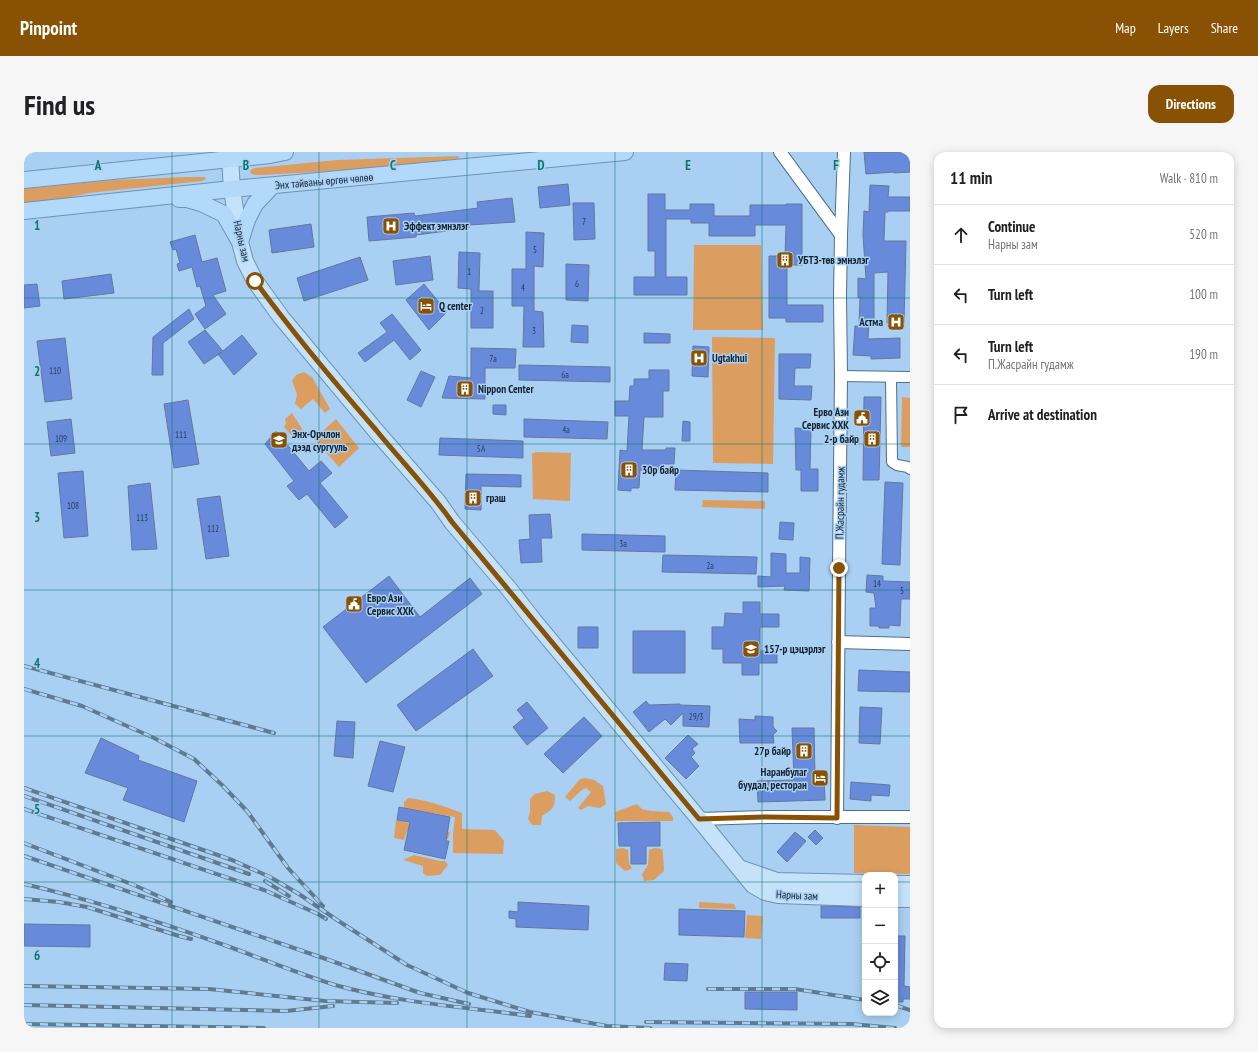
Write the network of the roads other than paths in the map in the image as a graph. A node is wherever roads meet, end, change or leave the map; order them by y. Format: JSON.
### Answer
{"nodes":[{"id":1,"x":196,"y":152,"type":"edge"},
{"id":2,"x":625,"y":152,"type":"edge"},
{"id":3,"x":780,"y":152,"type":"edge"},
{"id":4,"x":844,"y":152,"type":"edge"},
{"id":5,"x":273,"y":153,"type":"edge"},
{"id":6,"x":230,"y":155,"type":"edge"},
{"id":7,"x":170,"y":164,"type":"junction"},
{"id":8,"x":24,"y":180,"type":"edge"},
{"id":9,"x":272,"y":186,"type":"junction"},
{"id":10,"x":232,"y":189,"type":"junction"},
{"id":11,"x":124,"y":201,"type":"junction"},
{"id":12,"x":24,"y":211,"type":"edge"},
{"id":13,"x":841,"y":235,"type":"junction"},
{"id":14,"x":240,"y":242,"type":"junction"},
{"id":15,"x":842,"y":376,"type":"junction"},
{"id":16,"x":891,"y":377,"type":"junction"},
{"id":17,"x":910,"y":377,"type":"edge"},
{"id":18,"x":910,"y":470,"type":"edge"},
{"id":19,"x":838,"y":642,"type":"junction"},
{"id":20,"x":910,"y":644,"type":"edge"},
{"id":21,"x":910,"y":817,"type":"edge"},
{"id":22,"x":837,"y":818,"type":"junction"},
{"id":23,"x":699,"y":819,"type":"junction"},
{"id":24,"x":739,"y":868,"type":"junction"},
{"id":25,"x":862,"y":883,"type":"edge"},
{"id":26,"x":898,"y":884,"type":"edge"},
{"id":27,"x":910,"y":884,"type":"edge"},
{"id":28,"x":862,"y":898,"type":"edge"},
{"id":29,"x":898,"y":899,"type":"edge"},
{"id":30,"x":910,"y":899,"type":"edge"}],
"edges":[{"from":1,"to":7,"type":"highway"},
{"from":2,"to":9,"type":"highway","name":"Энх тайваны өргөн чөлөө"},
{"from":3,"to":13,"type":"street"},
{"from":4,"to":13,"type":"street","name":"П.Жасрайн гудамж"},
{"from":5,"to":6,"type":"highway"},
{"from":6,"to":7,"type":"highway"},
{"from":6,"to":10,"type":"main road","name":"Нарны зам"},
{"from":7,"to":8,"type":"highway"},
{"from":9,"to":10,"type":"highway","name":"Энх тайваны өргөн чөлөө"},
{"from":9,"to":14,"type":"highway"},
{"from":10,"to":11,"type":"highway","name":"Энх тайваны өргөн чөлөө"},
{"from":10,"to":14,"type":"main road","name":"Нарны зам"},
{"from":11,"to":12,"type":"highway","name":"Энх тайваны өргөн чөлөө"},
{"from":11,"to":14,"type":"highway"},
{"from":13,"to":15,"type":"street","name":"П.Жасрайн гудамж"},
{"from":14,"to":23,"type":"main road","name":"Нарны зам"},
{"from":15,"to":16,"type":"street"},
{"from":15,"to":19,"type":"street","name":"П.Жасрайн гудамж"},
{"from":16,"to":17,"type":"street"},
{"from":16,"to":18,"type":"street"},
{"from":19,"to":20,"type":"street"},
{"from":19,"to":22,"type":"street","name":"П.Жасрайн гудамж"},
{"from":21,"to":22,"type":"street"},
{"from":22,"to":23,"type":"street"},
{"from":23,"to":24,"type":"main road","name":"Нарны зам"},
{"from":24,"to":25,"type":"main road","name":"Нарны зам"},
{"from":24,"to":28,"type":"main road","name":"Нарны зам"},
{"from":26,"to":27,"type":"main road"},
{"from":29,"to":30,"type":"main road"}]}
